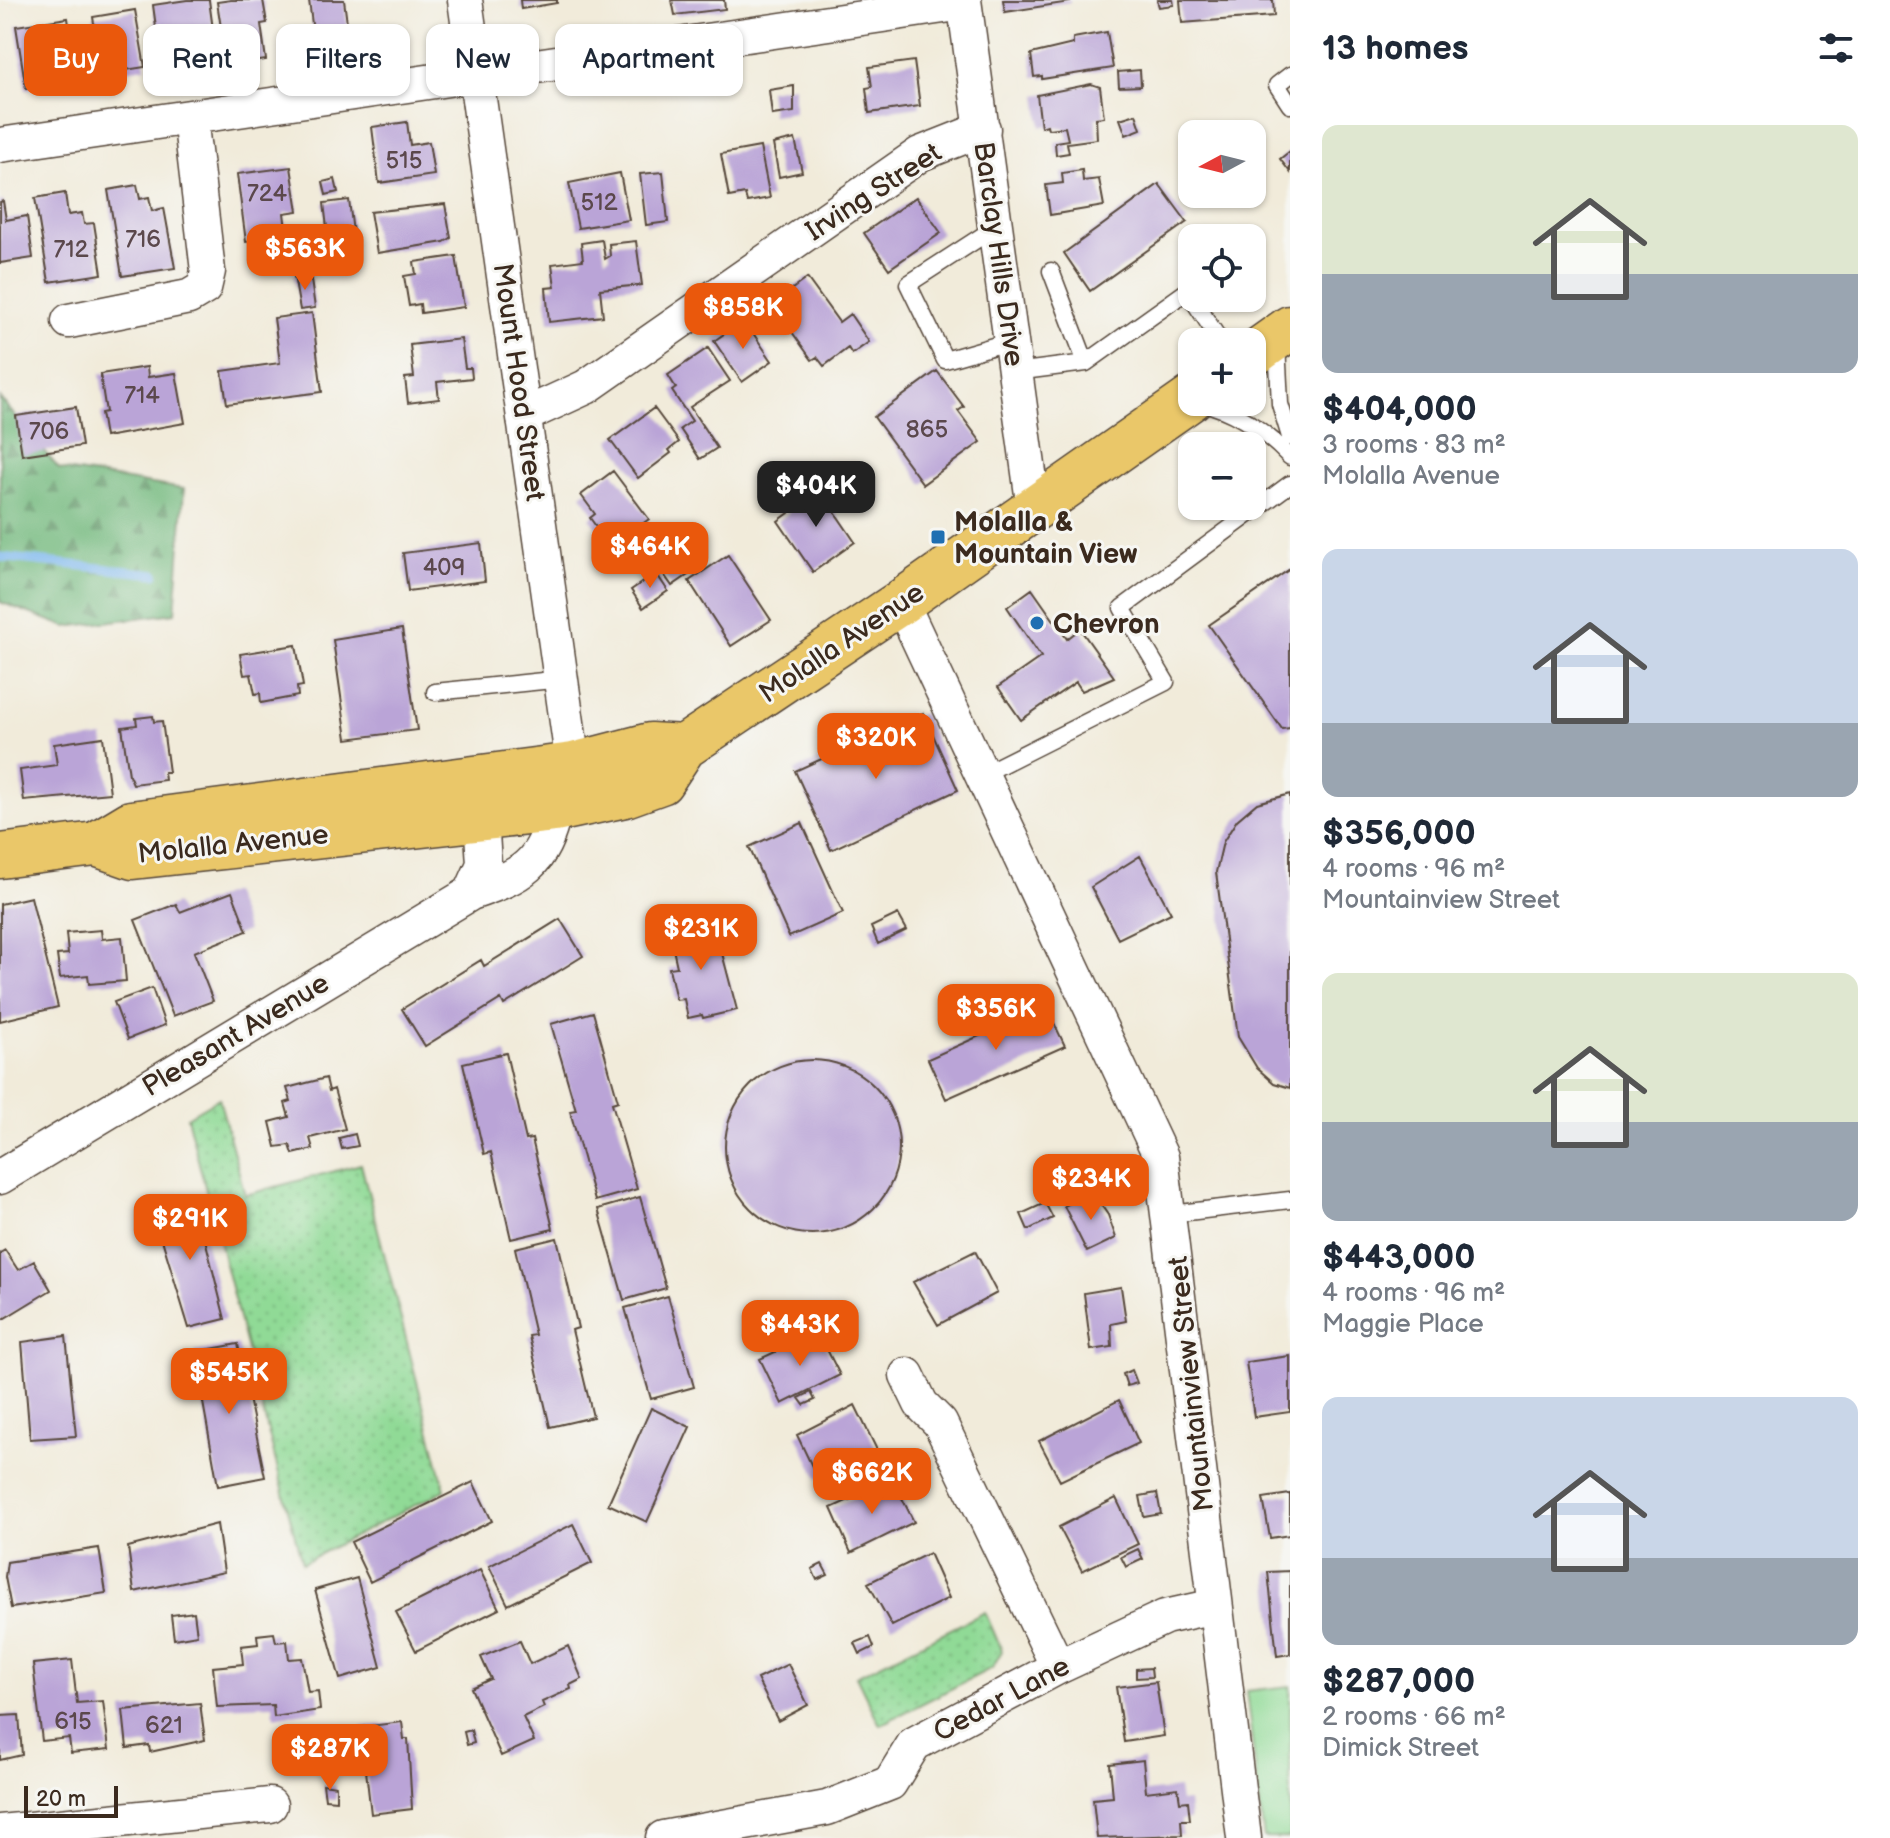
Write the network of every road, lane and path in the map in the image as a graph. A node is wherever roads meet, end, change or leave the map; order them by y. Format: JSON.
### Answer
{"nodes":[{"id":1,"x":465,"y":0,"type":"edge"},
{"id":2,"x":964,"y":2,"type":"edge"},
{"id":3,"x":469,"y":24,"type":"edge"},
{"id":4,"x":539,"y":66,"type":"edge"},
{"id":5,"x":1283,"y":80,"type":"edge"},
{"id":6,"x":426,"y":82,"type":"edge"},
{"id":7,"x":479,"y":96,"type":"edge"},
{"id":8,"x":1290,"y":105,"type":"edge"},
{"id":9,"x":190,"y":117,"type":"junction"},
{"id":10,"x":983,"y":129,"type":"junction"},
{"id":11,"x":0,"y":145,"type":"edge"},
{"id":12,"x":996,"y":227,"type":"junction"},
{"id":13,"x":1051,"y":271,"type":"dead end"},
{"id":14,"x":69,"y":321,"type":"dead end"},
{"id":15,"x":1212,"y":328,"type":"edge"},
{"id":16,"x":1273,"y":340,"type":"edge"},
{"id":17,"x":1013,"y":356,"type":"junction"},
{"id":18,"x":1086,"y":363,"type":"junction"},
{"id":19,"x":1178,"y":410,"type":"edge"},
{"id":20,"x":525,"y":415,"type":"junction"},
{"id":21,"x":1238,"y":416,"type":"edge"},
{"id":22,"x":1290,"y":437,"type":"edge"},
{"id":23,"x":1290,"y":457,"type":"edge"},
{"id":24,"x":1290,"y":484,"type":"edge"},
{"id":25,"x":1034,"y":509,"type":"junction"},
{"id":26,"x":901,"y":602,"type":"junction"},
{"id":27,"x":562,"y":679,"type":"junction"},
{"id":28,"x":435,"y":692,"type":"dead end"},
{"id":29,"x":684,"y":747,"type":"junction"},
{"id":30,"x":573,"y":765,"type":"junction"},
{"id":31,"x":983,"y":774,"type":"junction"},
{"id":32,"x":555,"y":810,"type":"junction"},
{"id":33,"x":481,"y":818,"type":"junction"},
{"id":34,"x":423,"y":823,"type":"junction"},
{"id":35,"x":96,"y":844,"type":"junction"},
{"id":36,"x":0,"y":856,"type":"edge"},
{"id":37,"x":471,"y":893,"type":"junction"},
{"id":38,"x":0,"y":1177,"type":"edge"},
{"id":39,"x":1290,"y":1200,"type":"edge"},
{"id":40,"x":1171,"y":1214,"type":"junction"},
{"id":41,"x":907,"y":1375,"type":"dead end"},
{"id":42,"x":1215,"y":1606,"type":"junction"},
{"id":43,"x":1058,"y":1667,"type":"junction"},
{"id":44,"x":270,"y":1805,"type":"dead end"},
{"id":45,"x":0,"y":1832,"type":"edge"},
{"id":46,"x":663,"y":1838,"type":"edge"},
{"id":47,"x":1244,"y":1838,"type":"edge"}],
"edges":[{"from":1,"to":3,"type":"street","name":"Mount Hood Street"},
{"from":2,"to":4,"type":"street"},
{"from":2,"to":10,"type":"street","name":"Barclay Hills Drive"},
{"from":5,"to":8,"type":"lane"},
{"from":6,"to":9,"type":"street"},
{"from":7,"to":20,"type":"street","name":"Mount Hood Street"},
{"from":9,"to":11,"type":"street"},
{"from":9,"to":14,"type":"street"},
{"from":10,"to":12,"type":"street","name":"Barclay Hills Drive"},
{"from":10,"to":20,"type":"street","name":"Irving Street"},
{"from":12,"to":17,"type":"street","name":"Barclay Hills Drive"},
{"from":12,"to":17,"type":"lane"},
{"from":13,"to":18,"type":"lane"},
{"from":15,"to":18,"type":"lane"},
{"from":16,"to":22,"type":"lane"},
{"from":17,"to":18,"type":"lane"},
{"from":17,"to":25,"type":"street","name":"Barclay Hills Drive"},
{"from":19,"to":25,"type":"main road","name":"Molalla Avenue"},
{"from":20,"to":27,"type":"street","name":"Mount Hood Street"},
{"from":21,"to":23,"type":"lane"},
{"from":24,"to":31,"type":"lane"},
{"from":25,"to":26,"type":"main road","name":"Molalla Avenue"},
{"from":26,"to":29,"type":"main road","name":"Molalla Avenue"},
{"from":26,"to":31,"type":"street","name":"Mountainview Street"},
{"from":27,"to":28,"type":"lane"},
{"from":27,"to":30,"type":"street","name":"Mount Hood Street"},
{"from":29,"to":30,"type":"main road","name":"Molalla Avenue"},
{"from":29,"to":32,"type":"main road","name":"Molalla Avenue"},
{"from":30,"to":34,"type":"main road"},
{"from":30,"to":35,"type":"main road","name":"Molalla Avenue"},
{"from":31,"to":40,"type":"street","name":"Mountainview Street"},
{"from":32,"to":33,"type":"main road","name":"Molalla Avenue"},
{"from":32,"to":37,"type":"street","name":"Pleasant Avenue"},
{"from":33,"to":34,"type":"main road","name":"Molalla Avenue"},
{"from":33,"to":37,"type":"street"},
{"from":34,"to":35,"type":"main road","name":"Molalla Avenue"},
{"from":35,"to":36,"type":"main road","name":"Molalla Avenue"},
{"from":37,"to":38,"type":"street","name":"Pleasant Avenue"},
{"from":39,"to":40,"type":"lane"},
{"from":40,"to":42,"type":"street","name":"Mountainview Street"},
{"from":41,"to":43,"type":"street"},
{"from":42,"to":43,"type":"street","name":"Cedar Lane"},
{"from":42,"to":47,"type":"street","name":"Mountainview Street"},
{"from":43,"to":46,"type":"street","name":"Cedar Lane"},
{"from":44,"to":45,"type":"street"}]}
